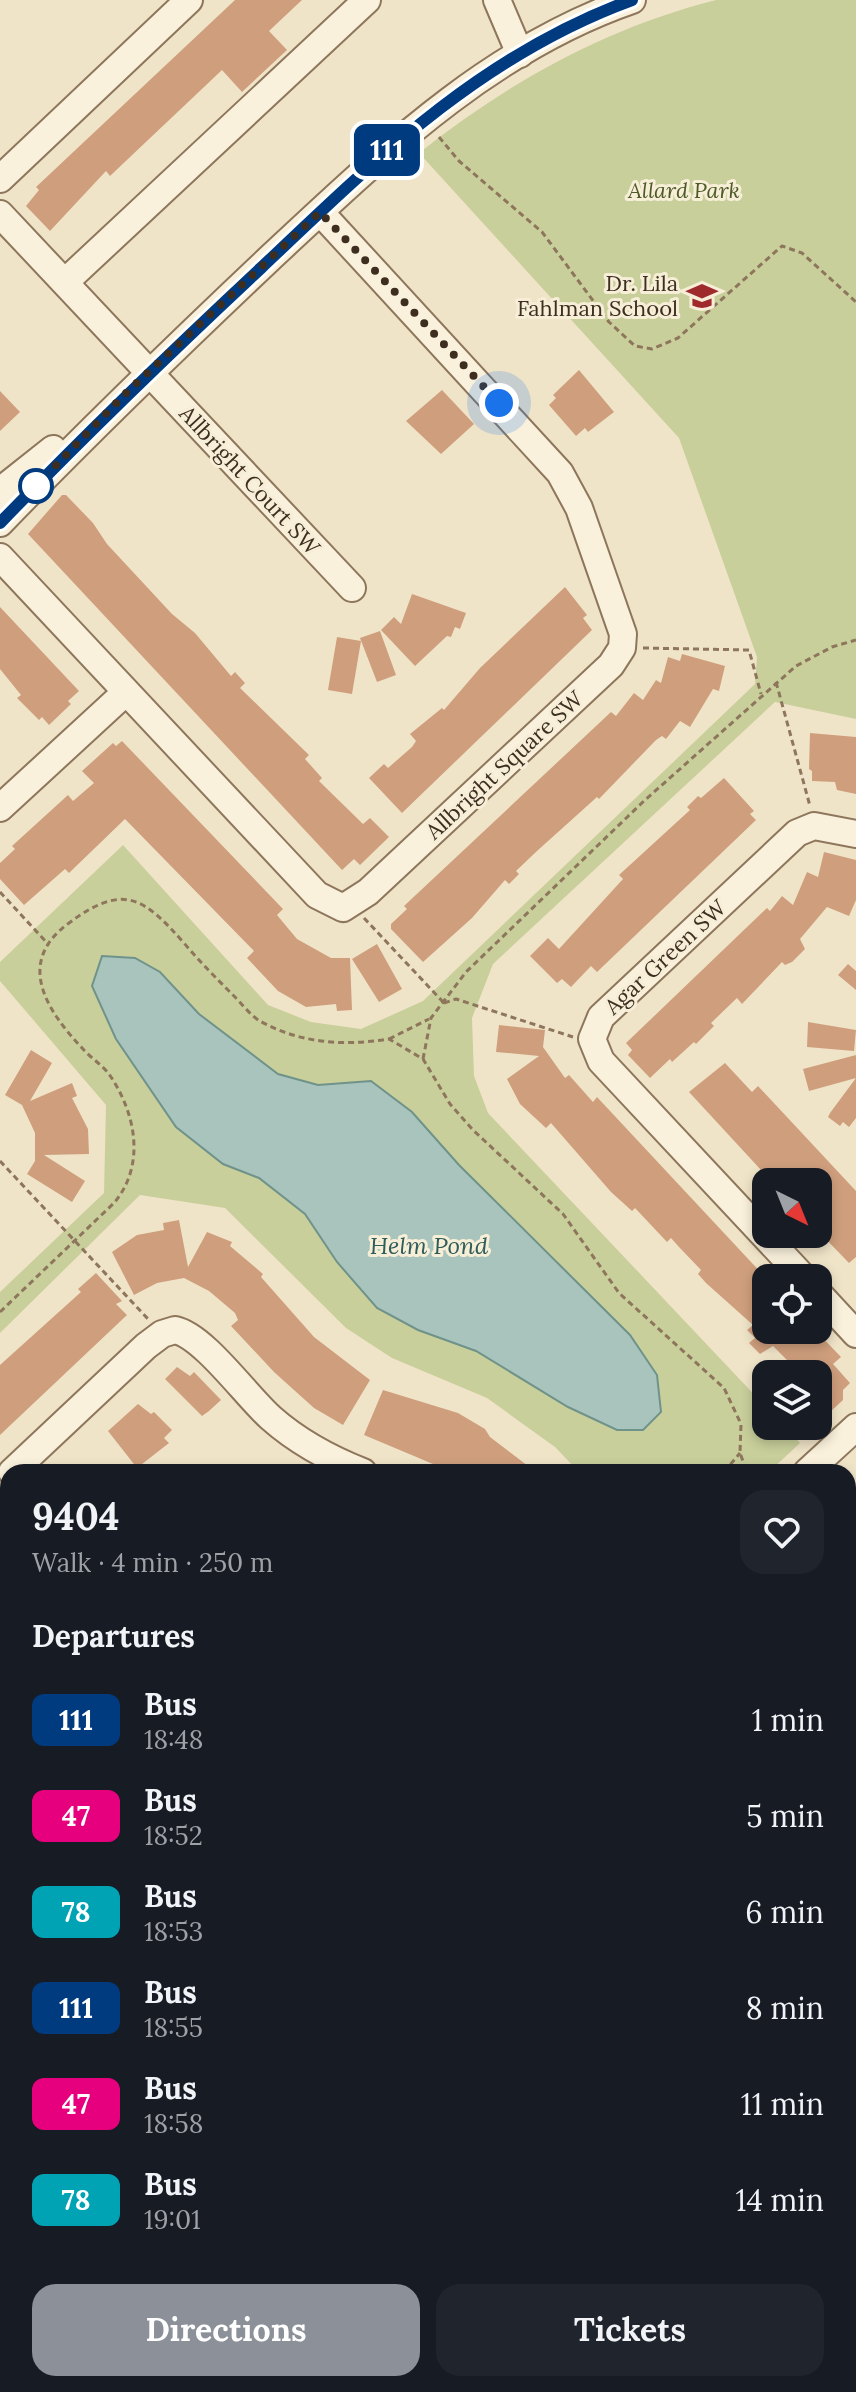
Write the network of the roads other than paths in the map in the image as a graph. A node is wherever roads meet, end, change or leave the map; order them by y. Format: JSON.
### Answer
{"nodes":[{"id":1,"x":189,"y":0,"type":"edge"},
{"id":2,"x":367,"y":0,"type":"edge"},
{"id":3,"x":497,"y":0,"type":"edge"},
{"id":4,"x":628,"y":1,"type":"edge"},
{"id":5,"x":520,"y":54,"type":"junction"},
{"id":6,"x":0,"y":179,"type":"edge"},
{"id":7,"x":320,"y":212,"type":"junction"},
{"id":8,"x":0,"y":214,"type":"edge"},
{"id":9,"x":65,"y":282,"type":"junction"},
{"id":10,"x":149,"y":372,"type":"junction"},
{"id":11,"x":126,"y":393,"type":"junction"},
{"id":12,"x":0,"y":491,"type":"edge"},
{"id":13,"x":0,"y":523,"type":"edge"},
{"id":14,"x":0,"y":557,"type":"edge"},
{"id":15,"x":352,"y":588,"type":"dead end"},
{"id":16,"x":126,"y":692,"type":"junction"},
{"id":17,"x":0,"y":808,"type":"edge"},
{"id":18,"x":856,"y":834,"type":"edge"},
{"id":19,"x":791,"y":1264,"type":"edge"},
{"id":20,"x":832,"y":1308,"type":"edge"},
{"id":21,"x":856,"y":1334,"type":"edge"},
{"id":22,"x":856,"y":1427,"type":"edge"},
{"id":23,"x":21,"y":1464,"type":"edge"},
{"id":24,"x":341,"y":1464,"type":"edge"},
{"id":25,"x":816,"y":1464,"type":"edge"}],
"edges":[{"from":1,"to":6,"type":"street"},
{"from":2,"to":9,"type":"street"},
{"from":3,"to":5,"type":"street"},
{"from":4,"to":5,"type":"street"},
{"from":5,"to":7,"type":"street"},
{"from":7,"to":10,"type":"street"},
{"from":7,"to":16,"type":"street","name":"Allbright Square SW"},
{"from":8,"to":9,"type":"street","name":"Allbright Court SW"},
{"from":9,"to":10,"type":"street","name":"Allbright Court SW"},
{"from":10,"to":11,"type":"street"},
{"from":10,"to":15,"type":"street","name":"Allbright Court SW"},
{"from":11,"to":12,"type":"street"},
{"from":11,"to":13,"type":"street"},
{"from":14,"to":16,"type":"street"},
{"from":16,"to":17,"type":"street"},
{"from":18,"to":19,"type":"street","name":"Agar Green SW"},
{"from":20,"to":21,"type":"street"},
{"from":22,"to":25,"type":"street"},
{"from":23,"to":24,"type":"street"}]}
